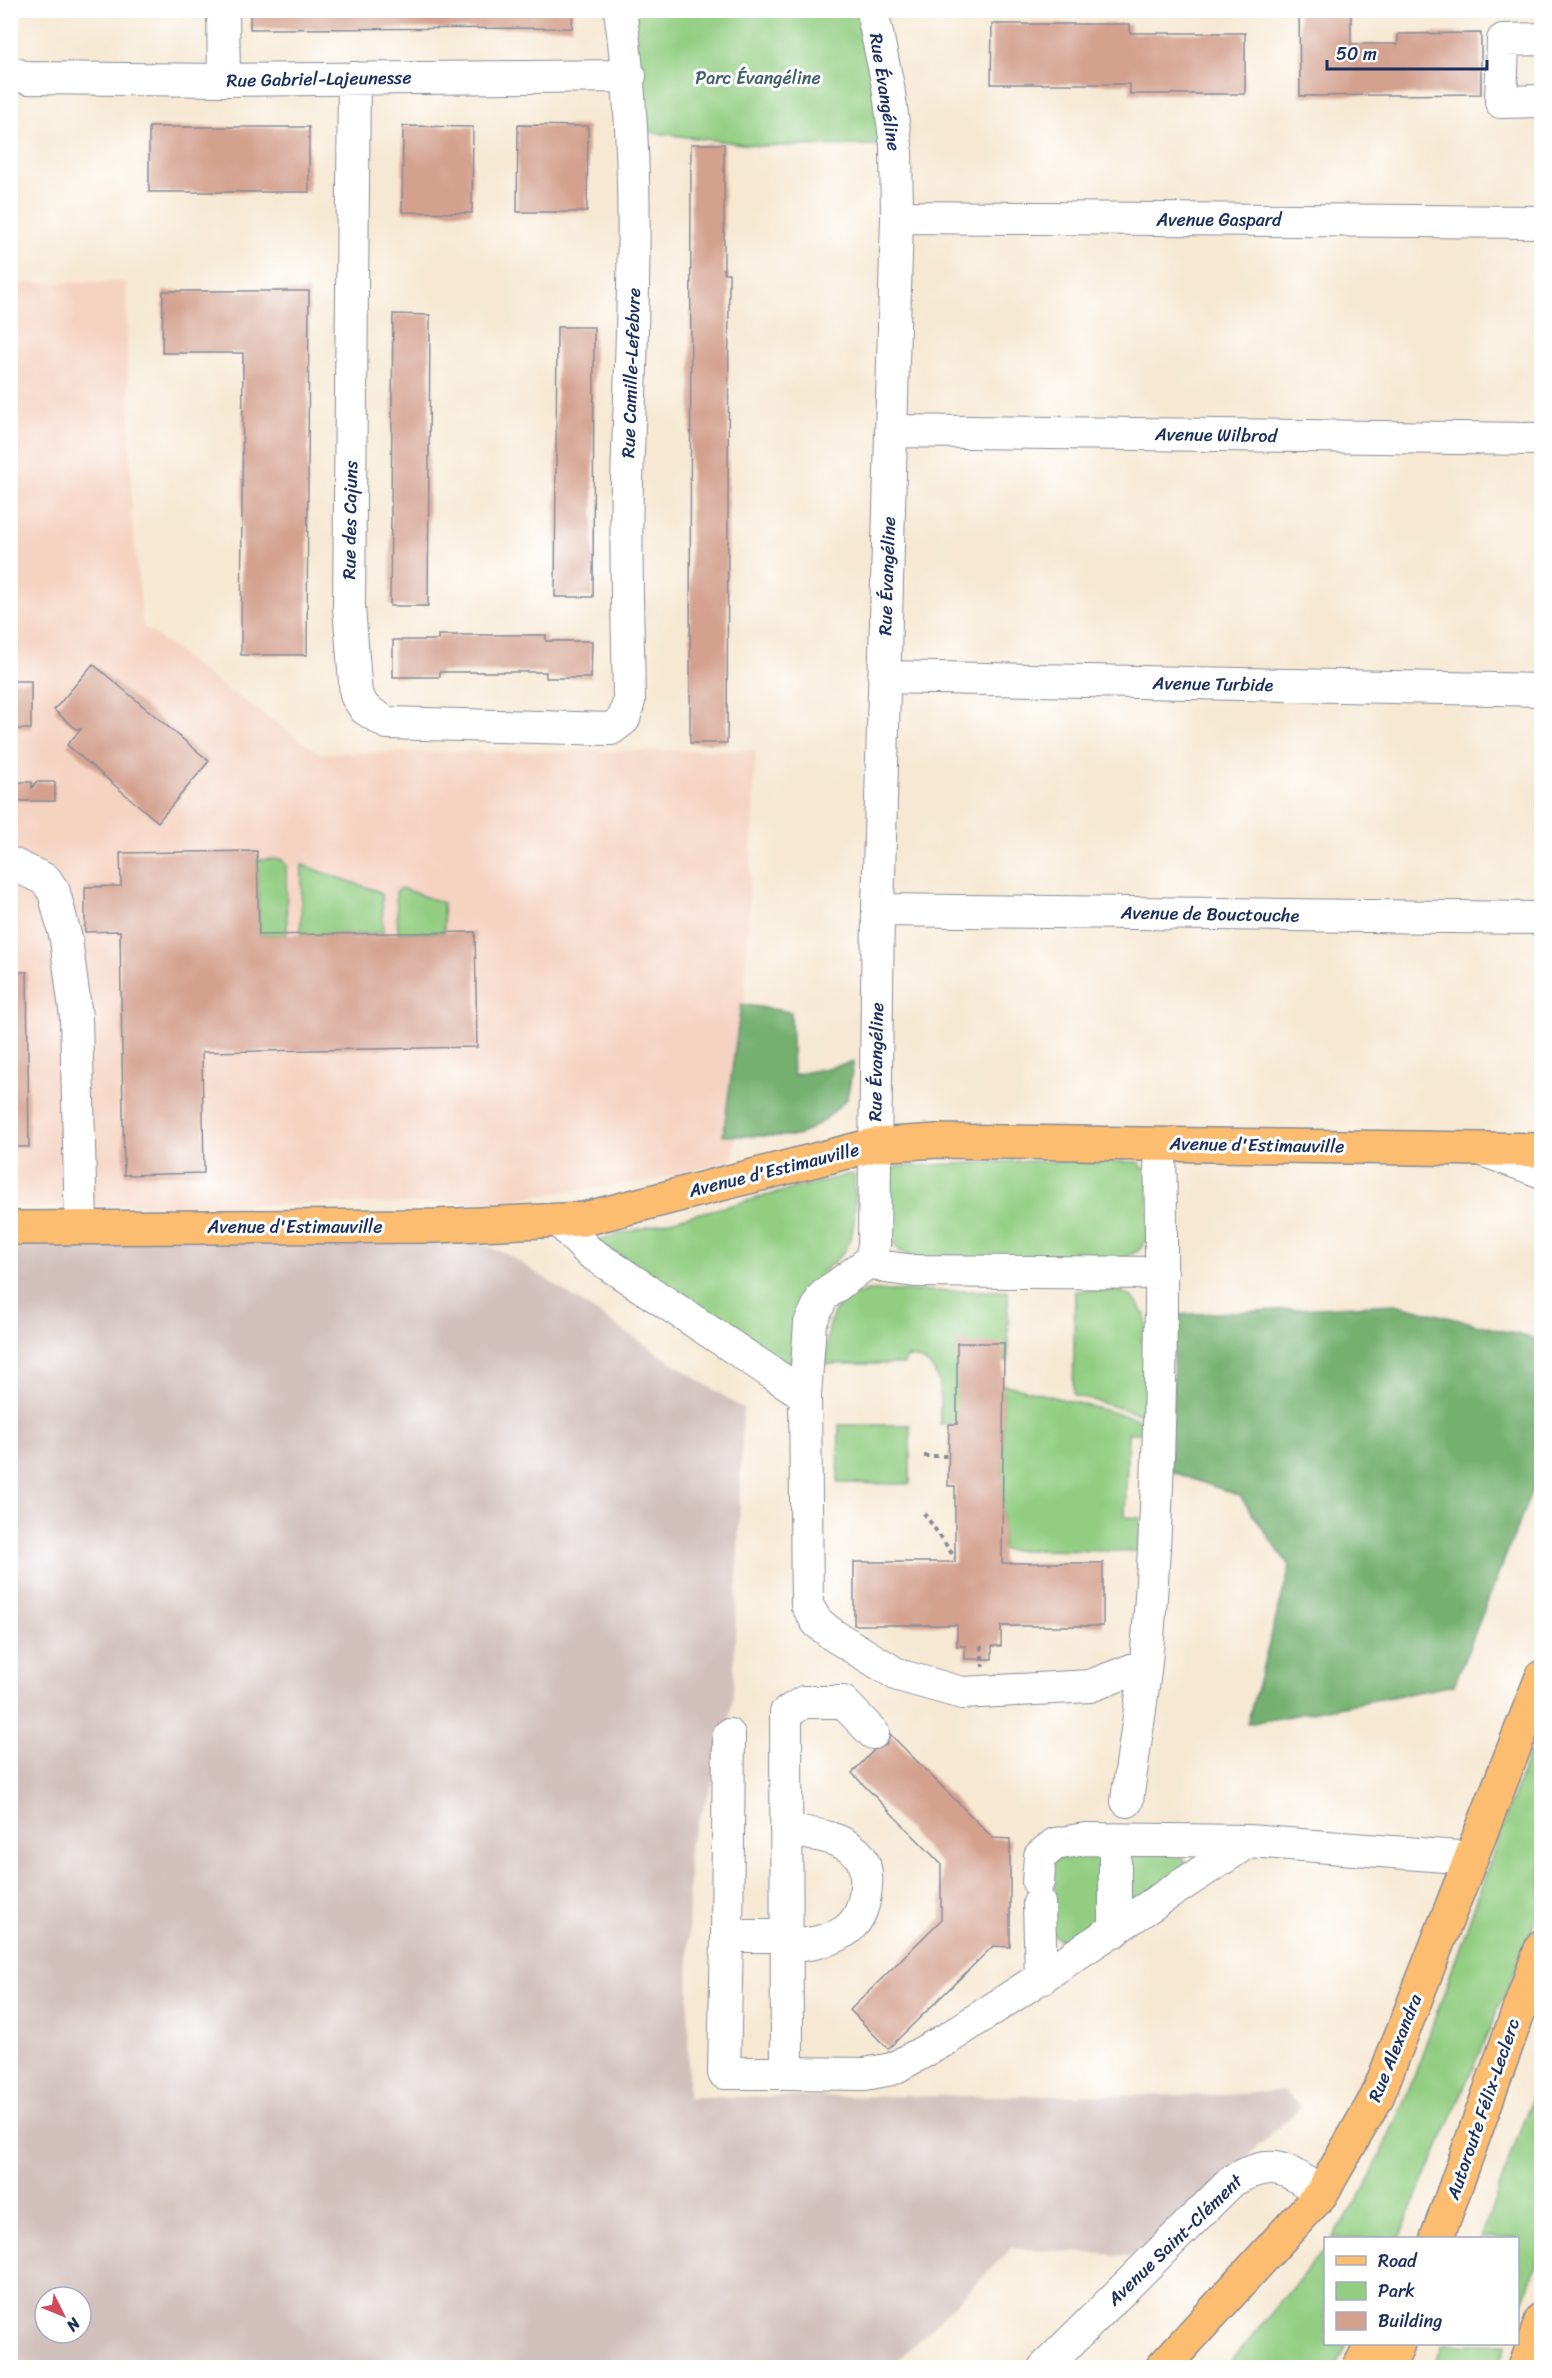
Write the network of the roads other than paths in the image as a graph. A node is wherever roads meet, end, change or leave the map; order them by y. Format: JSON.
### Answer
{"nodes":[{"id":1,"x":223,"y":10,"type":"edge"},
{"id":2,"x":620,"y":10,"type":"edge"},
{"id":3,"x":872,"y":10,"type":"edge"},
{"id":4,"x":1542,"y":39,"type":"edge"},
{"id":5,"x":10,"y":72,"type":"edge"},
{"id":6,"x":630,"y":76,"type":"junction"},
{"id":7,"x":354,"y":78,"type":"junction"},
{"id":8,"x":224,"y":80,"type":"junction"},
{"id":9,"x":1542,"y":101,"type":"edge"},
{"id":10,"x":897,"y":217,"type":"junction"},
{"id":11,"x":1542,"y":222,"type":"edge"},
{"id":12,"x":891,"y":432,"type":"junction"},
{"id":13,"x":1542,"y":439,"type":"edge"},
{"id":14,"x":884,"y":677,"type":"junction"},
{"id":15,"x":1542,"y":690,"type":"edge"},
{"id":16,"x":611,"y":729,"type":"joint"},
{"id":17,"x":10,"y":863,"type":"edge"},
{"id":18,"x":878,"y":910,"type":"junction"},
{"id":19,"x":1542,"y":918,"type":"edge"},
{"id":20,"x":874,"y":1144,"type":"junction"},
{"id":21,"x":1160,"y":1144,"type":"junction"},
{"id":22,"x":1479,"y":1149,"type":"junction"},
{"id":23,"x":1542,"y":1150,"type":"edge"},
{"id":24,"x":1542,"y":1172,"type":"edge"},
{"id":25,"x":559,"y":1221,"type":"junction"},
{"id":26,"x":10,"y":1228,"type":"edge"},
{"id":27,"x":81,"y":1228,"type":"junction"},
{"id":28,"x":871,"y":1260,"type":"junction"},
{"id":29,"x":1162,"y":1273,"type":"junction"},
{"id":30,"x":805,"y":1395,"type":"junction"},
{"id":31,"x":1145,"y":1665,"type":"junction"},
{"id":32,"x":1542,"y":1677,"type":"edge"},
{"id":33,"x":873,"y":1733,"type":"dead end"},
{"id":34,"x":729,"y":1735,"type":"dead end"},
{"id":35,"x":1127,"y":1801,"type":"dead end"},
{"id":36,"x":786,"y":1830,"type":"junction"},
{"id":37,"x":1115,"y":1840,"type":"junction"},
{"id":38,"x":1249,"y":1841,"type":"junction"},
{"id":39,"x":1471,"y":1858,"type":"junction"},
{"id":40,"x":1115,"y":1931,"type":"junction"},
{"id":41,"x":727,"y":1936,"type":"junction"},
{"id":42,"x":788,"y":1942,"type":"junction"},
{"id":43,"x":1542,"y":1946,"type":"edge"},
{"id":44,"x":1041,"y":1979,"type":"junction"},
{"id":45,"x":787,"y":2073,"type":"junction"},
{"id":46,"x":1463,"y":2166,"type":"junction"},
{"id":47,"x":1321,"y":2194,"type":"junction"},
{"id":48,"x":1427,"y":2237,"type":"edge"},
{"id":49,"x":1437,"y":2237,"type":"edge"},
{"id":50,"x":1542,"y":2319,"type":"edge"},
{"id":51,"x":1371,"y":2345,"type":"edge"},
{"id":52,"x":1397,"y":2345,"type":"edge"},
{"id":53,"x":1044,"y":2367,"type":"edge"},
{"id":54,"x":1162,"y":2367,"type":"edge"},
{"id":55,"x":1359,"y":2367,"type":"edge"},
{"id":56,"x":1389,"y":2367,"type":"edge"},
{"id":57,"x":1525,"y":2367,"type":"edge"}],
"edges":[{"from":1,"to":8,"type":"street"},
{"from":2,"to":6,"type":"street","name":"Rue Camille-Lefebvre"},
{"from":3,"to":10,"type":"street","name":"Rue Évangéline"},
{"from":4,"to":9,"type":"street"},
{"from":5,"to":8,"type":"street","name":"Rue Gabriel-Lajeunesse"},
{"from":6,"to":7,"type":"street","name":"Rue Gabriel-Lajeunesse"},
{"from":6,"to":16,"type":"street","name":"Rue Camille-Lefebvre"},
{"from":7,"to":8,"type":"street","name":"Rue Gabriel-Lajeunesse"},
{"from":7,"to":16,"type":"street","name":"Rue des Cajuns"},
{"from":10,"to":11,"type":"street","name":"Avenue Gaspard"},
{"from":10,"to":12,"type":"street","name":"Rue Évangéline"},
{"from":12,"to":13,"type":"street","name":"Avenue Wilbrod"},
{"from":12,"to":14,"type":"street","name":"Rue Évangéline"},
{"from":14,"to":15,"type":"street","name":"Avenue Turbide"},
{"from":14,"to":18,"type":"street","name":"Rue Évangéline"},
{"from":17,"to":27,"type":"street"},
{"from":18,"to":19,"type":"street","name":"Avenue de Bouctouche"},
{"from":18,"to":20,"type":"street","name":"Rue Évangéline"},
{"from":20,"to":21,"type":"main road","name":"Avenue d'Estimauville"},
{"from":20,"to":25,"type":"main road","name":"Avenue d'Estimauville"},
{"from":20,"to":28,"type":"street","name":"Rue Évangéline"},
{"from":21,"to":22,"type":"main road","name":"Avenue d'Estimauville"},
{"from":21,"to":29,"type":"street"},
{"from":22,"to":23,"type":"main road","name":"Avenue d'Estimauville"},
{"from":22,"to":24,"type":"street"},
{"from":25,"to":27,"type":"main road","name":"Avenue d'Estimauville"},
{"from":25,"to":30,"type":"street"},
{"from":26,"to":27,"type":"main road","name":"Avenue d'Estimauville"},
{"from":28,"to":29,"type":"street"},
{"from":28,"to":30,"type":"street"},
{"from":29,"to":31,"type":"street"},
{"from":30,"to":31,"type":"street"},
{"from":31,"to":35,"type":"street"},
{"from":32,"to":39,"type":"main road","name":"Rue Alexandra"},
{"from":33,"to":36,"type":"street"},
{"from":34,"to":41,"type":"street"},
{"from":36,"to":42,"type":"street"},
{"from":36,"to":42,"type":"street"},
{"from":37,"to":38,"type":"street"},
{"from":37,"to":40,"type":"street"},
{"from":37,"to":44,"type":"street"},
{"from":38,"to":39,"type":"street"},
{"from":38,"to":40,"type":"street"},
{"from":39,"to":47,"type":"main road","name":"Rue Alexandra"},
{"from":40,"to":44,"type":"street"},
{"from":41,"to":42,"type":"street"},
{"from":41,"to":45,"type":"street"},
{"from":42,"to":45,"type":"street"},
{"from":43,"to":46,"type":"main road","name":"Autoroute Félix-Leclerc"},
{"from":44,"to":45,"type":"street"},
{"from":46,"to":48,"type":"main road"},
{"from":46,"to":49,"type":"main road","name":"Autoroute Félix-Leclerc"},
{"from":47,"to":53,"type":"street","name":"Avenue Saint-Clément"},
{"from":47,"to":54,"type":"main road","name":"Rue Alexandra"},
{"from":50,"to":57,"type":"main road"},
{"from":51,"to":55,"type":"main road"},
{"from":52,"to":56,"type":"main road"}]}
